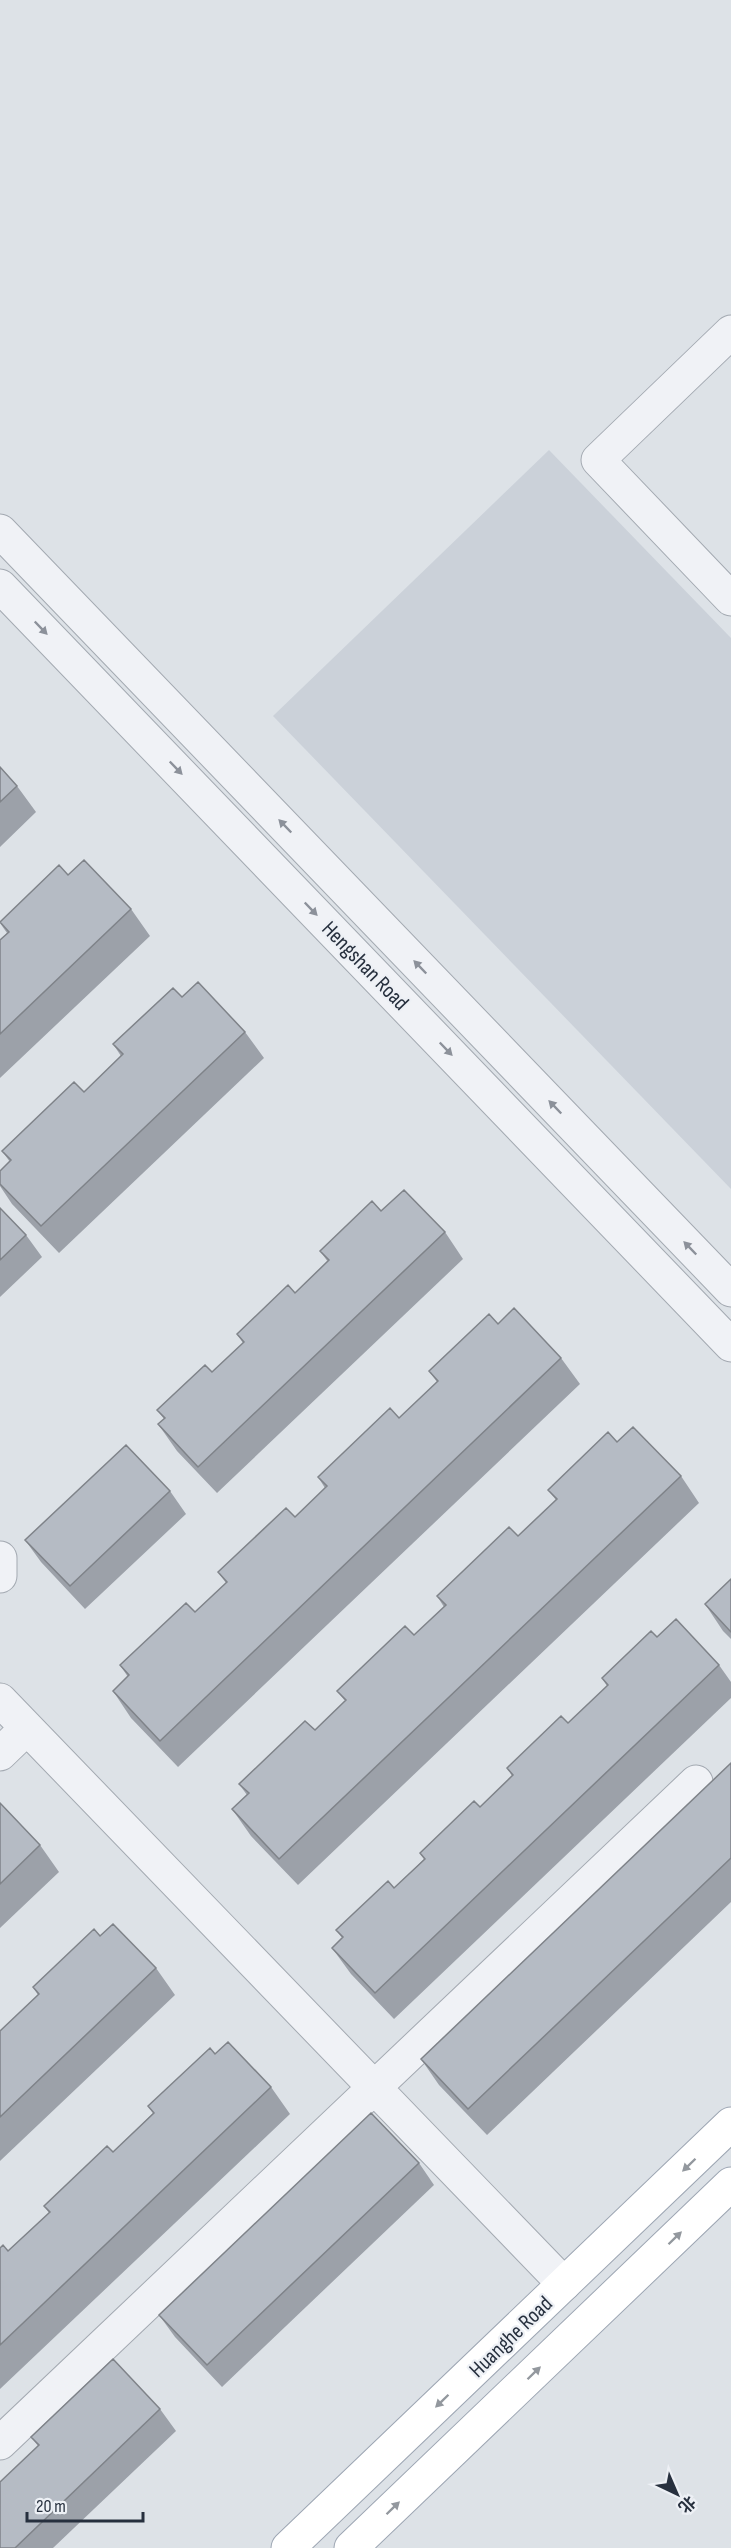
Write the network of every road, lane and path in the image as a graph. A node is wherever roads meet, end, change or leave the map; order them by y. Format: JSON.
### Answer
{"nodes":[{"id":1,"x":731,"y":332,"type":"edge"},
{"id":2,"x":0,"y":531,"type":"edge"},
{"id":3,"x":0,"y":586,"type":"edge"},
{"id":4,"x":731,"y":600,"type":"edge"},
{"id":5,"x":730,"y":1288,"type":"edge"},
{"id":6,"x":731,"y":1345,"type":"edge"},
{"id":7,"x":0,"y":1558,"type":"edge"},
{"id":8,"x":0,"y":1576,"type":"edge"},
{"id":9,"x":0,"y":1700,"type":"edge"},
{"id":10,"x":27,"y":1728,"type":"junction"},
{"id":11,"x":0,"y":1754,"type":"edge"},
{"id":12,"x":696,"y":1782,"type":"dead end"},
{"id":13,"x":375,"y":2087,"type":"junction"},
{"id":14,"x":731,"y":2124,"type":"edge"},
{"id":15,"x":731,"y":2184,"type":"edge"},
{"id":16,"x":564,"y":2284,"type":"junction"},
{"id":17,"x":0,"y":2443,"type":"edge"},
{"id":18,"x":288,"y":2548,"type":"edge"},
{"id":19,"x":351,"y":2548,"type":"edge"}],
"edges":[{"from":1,"to":4,"type":"street"},
{"from":5,"to":2,"type":"street","name":"Hengshan Road","one_way":true},
{"from":3,"to":6,"type":"street","name":"Hengshan Road","one_way":true},
{"from":7,"to":8,"type":"street"},
{"from":9,"to":10,"type":"street"},
{"from":10,"to":11,"type":"street"},
{"from":10,"to":13,"type":"street"},
{"from":12,"to":13,"type":"street"},
{"from":13,"to":16,"type":"street"},
{"from":13,"to":17,"type":"street"},
{"from":14,"to":16,"type":"main road","name":"Huanghe Road","one_way":true},
{"from":19,"to":15,"type":"main road","name":"Huanghe Road","one_way":true},
{"from":16,"to":18,"type":"main road","name":"Huanghe Road","one_way":true}]}
